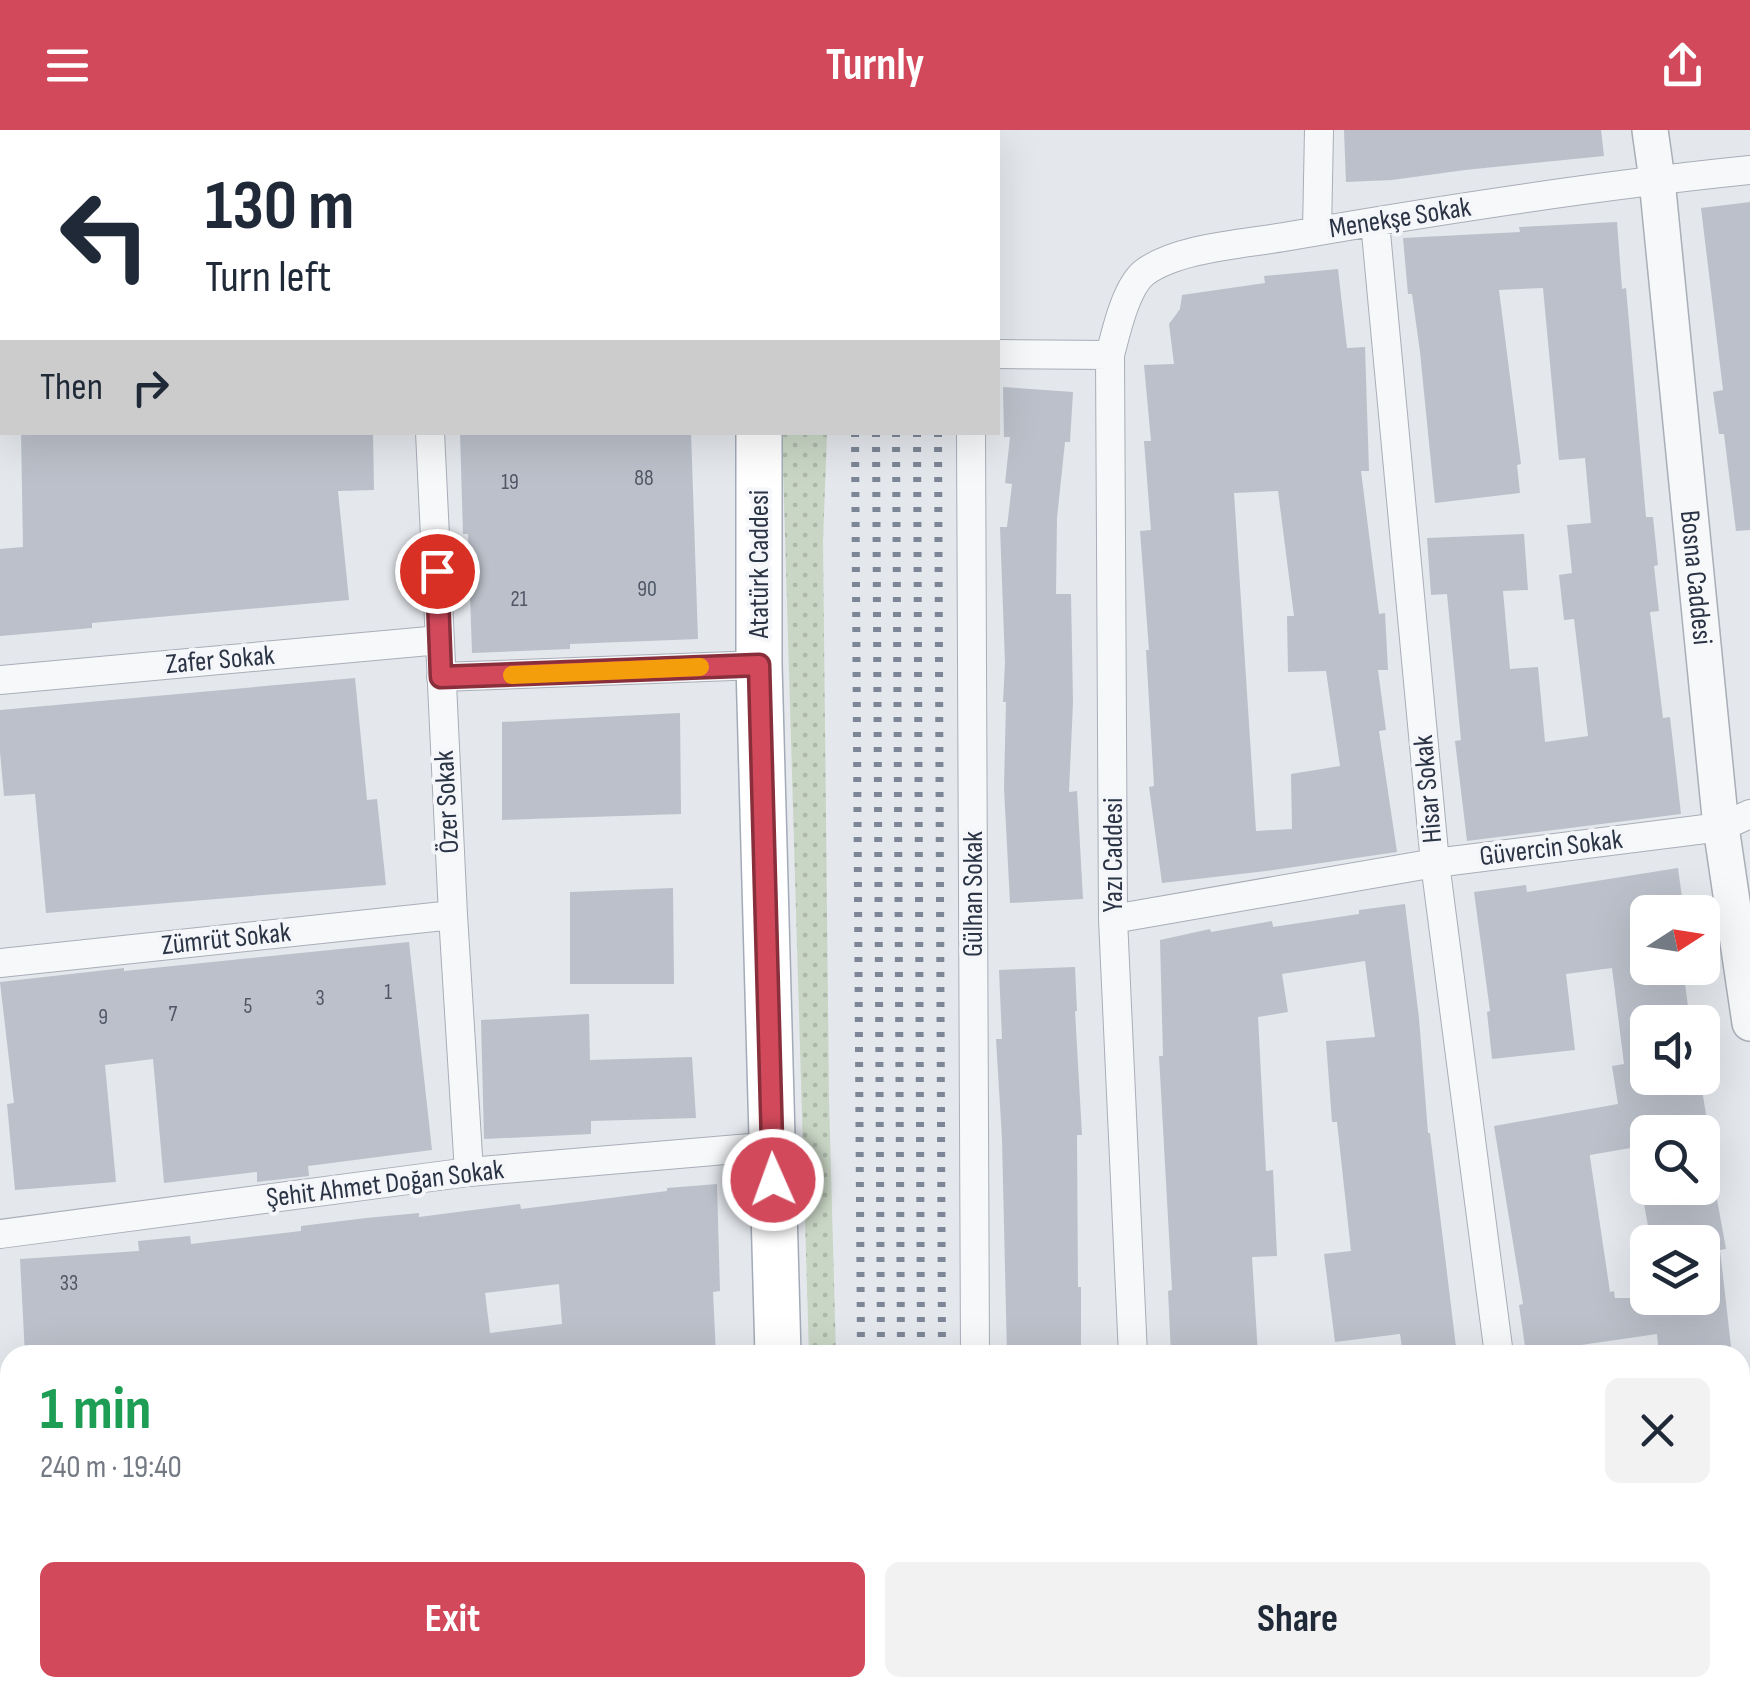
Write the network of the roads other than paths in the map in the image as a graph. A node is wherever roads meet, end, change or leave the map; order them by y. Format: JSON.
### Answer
{"nodes":[{"id":1,"x":1320,"y":130,"type":"edge"},
{"id":2,"x":1650,"y":130,"type":"edge"},
{"id":3,"x":1750,"y":170,"type":"edge"},
{"id":4,"x":1657,"y":180,"type":"junction"},
{"id":5,"x":1375,"y":222,"type":"junction"},
{"id":6,"x":1316,"y":232,"type":"junction"},
{"id":7,"x":1000,"y":354,"type":"edge"},
{"id":8,"x":1110,"y":355,"type":"junction"},
{"id":9,"x":430,"y":435,"type":"edge"},
{"id":10,"x":759,"y":435,"type":"edge"},
{"id":11,"x":971,"y":435,"type":"edge"},
{"id":12,"x":440,"y":640,"type":"junction"},
{"id":13,"x":759,"y":665,"type":"junction"},
{"id":14,"x":441,"y":677,"type":"junction"},
{"id":15,"x":0,"y":680,"type":"edge"},
{"id":16,"x":1736,"y":821,"type":"edge"},
{"id":17,"x":1434,"y":863,"type":"junction"},
{"id":18,"x":453,"y":915,"type":"junction"},
{"id":19,"x":1114,"y":919,"type":"junction"},
{"id":20,"x":0,"y":963,"type":"edge"},
{"id":21,"x":1750,"y":1023,"type":"edge"},
{"id":22,"x":772,"y":1146,"type":"junction"},
{"id":23,"x":469,"y":1172,"type":"junction"},
{"id":24,"x":0,"y":1234,"type":"edge"},
{"id":25,"x":778,"y":1345,"type":"edge"},
{"id":26,"x":975,"y":1345,"type":"edge"},
{"id":27,"x":1133,"y":1345,"type":"edge"},
{"id":28,"x":1498,"y":1345,"type":"edge"}],
"edges":[{"from":1,"to":6,"type":"street"},
{"from":2,"to":4,"type":"street","name":"Bosna Caddesi"},
{"from":3,"to":4,"type":"street","name":"Menekşe Sokak"},
{"from":4,"to":5,"type":"street","name":"Menekşe Sokak"},
{"from":4,"to":16,"type":"street","name":"Bosna Caddesi"},
{"from":5,"to":6,"type":"street","name":"Menekşe Sokak"},
{"from":5,"to":17,"type":"street","name":"Hisar Sokak"},
{"from":6,"to":8,"type":"street","name":"Menekşe Sokak"},
{"from":7,"to":8,"type":"street"},
{"from":8,"to":19,"type":"street","name":"Yazı Caddesi"},
{"from":9,"to":12,"type":"street","name":"Özer Sokak"},
{"from":10,"to":13,"type":"main road","name":"Atatürk Caddesi"},
{"from":11,"to":26,"type":"street","name":"Gülhan Sokak"},
{"from":12,"to":14,"type":"street","name":"Özer Sokak"},
{"from":12,"to":15,"type":"street","name":"Zafer Sokak"},
{"from":13,"to":14,"type":"street"},
{"from":13,"to":22,"type":"main road","name":"Atatürk Caddesi"},
{"from":14,"to":18,"type":"street","name":"Özer Sokak"},
{"from":16,"to":17,"type":"street","name":"Güvercin Sokak"},
{"from":16,"to":21,"type":"street","name":"Bosna Caddesi"},
{"from":17,"to":19,"type":"street","name":"Güvercin Sokak"},
{"from":17,"to":28,"type":"street","name":"Hisar Sokak"},
{"from":18,"to":20,"type":"street","name":"Zümrüt Sokak"},
{"from":18,"to":23,"type":"street","name":"Özer Sokak"},
{"from":19,"to":27,"type":"street","name":"Yazı Caddesi"},
{"from":22,"to":23,"type":"street","name":"Şehit Ahmet Doğan Sokak"},
{"from":22,"to":25,"type":"main road","name":"Atatürk Caddesi"},
{"from":23,"to":24,"type":"street","name":"Şehit Ahmet Doğan Sokak"}]}
